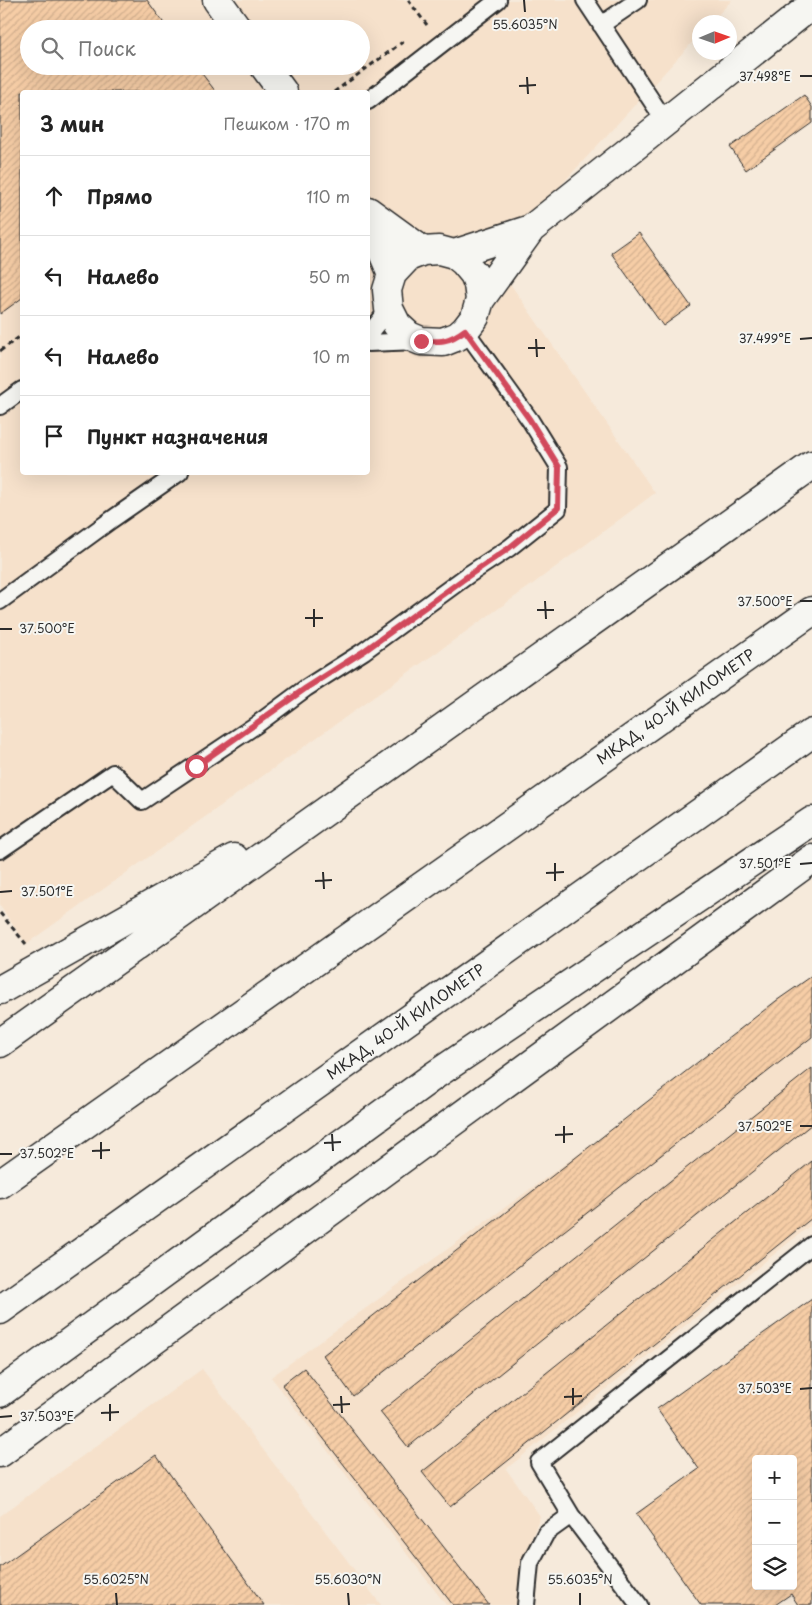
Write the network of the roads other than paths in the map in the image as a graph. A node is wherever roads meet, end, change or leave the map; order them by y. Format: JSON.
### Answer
{"nodes":[{"id":1,"x":217,"y":0,"type":"edge"},
{"id":2,"x":498,"y":0,"type":"edge"},
{"id":3,"x":585,"y":0,"type":"edge"},
{"id":4,"x":638,"y":0,"type":"edge"},
{"id":5,"x":800,"y":0,"type":"edge"},
{"id":6,"x":812,"y":4,"type":"edge"},
{"id":7,"x":231,"y":20,"type":"edge"},
{"id":8,"x":601,"y":25,"type":"junction"},
{"id":9,"x":751,"y":53,"type":"junction"},
{"id":10,"x":271,"y":75,"type":"edge"},
{"id":11,"x":282,"y":90,"type":"edge"},
{"id":12,"x":370,"y":99,"type":"edge"},
{"id":13,"x":665,"y":121,"type":"junction"},
{"id":14,"x":370,"y":212,"type":"edge"},
{"id":15,"x":370,"y":222,"type":"edge"},
{"id":16,"x":531,"y":229,"type":"junction"},
{"id":17,"x":423,"y":251,"type":"junction"},
{"id":18,"x":454,"y":254,"type":"junction"},
{"id":19,"x":392,"y":274,"type":"junction"},
{"id":20,"x":480,"y":300,"type":"junction"},
{"id":21,"x":389,"y":309,"type":"junction"},
{"id":22,"x":465,"y":330,"type":"junction"},
{"id":23,"x":370,"y":333,"type":"edge"},
{"id":24,"x":421,"y":341,"type":"junction"},
{"id":25,"x":370,"y":343,"type":"edge"},
{"id":26,"x":20,"y":391,"type":"edge"},
{"id":27,"x":0,"y":406,"type":"edge"},
{"id":28,"x":812,"y":465,"type":"edge"},
{"id":29,"x":176,"y":475,"type":"edge"},
{"id":30,"x":0,"y":601,"type":"edge"},
{"id":31,"x":812,"y":610,"type":"edge"},
{"id":32,"x":812,"y":733,"type":"edge"},
{"id":33,"x":812,"y":745,"type":"edge"},
{"id":34,"x":366,"y":783,"type":"junction"},
{"id":35,"x":710,"y":805,"type":"junction"},
{"id":36,"x":812,"y":821,"type":"edge"},
{"id":37,"x":0,"y":850,"type":"edge"},
{"id":38,"x":812,"y":860,"type":"edge"},
{"id":39,"x":0,"y":990,"type":"edge"},
{"id":40,"x":0,"y":1043,"type":"edge"},
{"id":41,"x":0,"y":1184,"type":"edge"},
{"id":42,"x":812,"y":1245,"type":"edge"},
{"id":43,"x":0,"y":1310,"type":"edge"},
{"id":44,"x":0,"y":1393,"type":"edge"},
{"id":45,"x":0,"y":1453,"type":"edge"},
{"id":46,"x":571,"y":1515,"type":"junction"},
{"id":47,"x":526,"y":1605,"type":"edge"},
{"id":48,"x":639,"y":1605,"type":"edge"}],
"edges":[{"from":1,"to":7,"type":"main road"},
{"from":2,"to":12,"type":"lane"},
{"from":3,"to":8,"type":"lane"},
{"from":4,"to":8,"type":"lane"},
{"from":5,"to":9,"type":"main road"},
{"from":6,"to":9,"type":"main road"},
{"from":8,"to":13,"type":"lane"},
{"from":9,"to":13,"type":"main road"},
{"from":10,"to":11,"type":"main road"},
{"from":13,"to":16,"type":"main road"},
{"from":14,"to":17,"type":"main road"},
{"from":15,"to":19,"type":"main road"},
{"from":16,"to":18,"type":"main road"},
{"from":16,"to":20,"type":"main road"},
{"from":17,"to":18,"type":"main road"},
{"from":17,"to":19,"type":"main road"},
{"from":18,"to":20,"type":"main road"},
{"from":19,"to":21,"type":"main road"},
{"from":20,"to":22,"type":"main road"},
{"from":21,"to":23,"type":"lane"},
{"from":21,"to":24,"type":"main road"},
{"from":22,"to":24,"type":"main road"},
{"from":22,"to":37,"type":"lane"},
{"from":24,"to":25,"type":"lane"},
{"from":26,"to":27,"type":"lane"},
{"from":28,"to":34,"type":"main road"},
{"from":29,"to":30,"type":"lane"},
{"from":31,"to":41,"type":"main road","name":"МКАД, 40-Й КИЛОМЕТР"},
{"from":32,"to":35,"type":"main road","name":"МКАД, 40-Й КИЛОМЕТР"},
{"from":33,"to":35,"type":"main road"},
{"from":34,"to":39,"type":"main road"},
{"from":34,"to":40,"type":"main road"},
{"from":35,"to":43,"type":"main road","name":"МКАД, 40-Й КИЛОМЕТР"},
{"from":36,"to":44,"type":"main road"},
{"from":38,"to":45,"type":"main road"},
{"from":42,"to":46,"type":"lane"},
{"from":46,"to":47,"type":"lane"},
{"from":46,"to":48,"type":"lane"}]}
